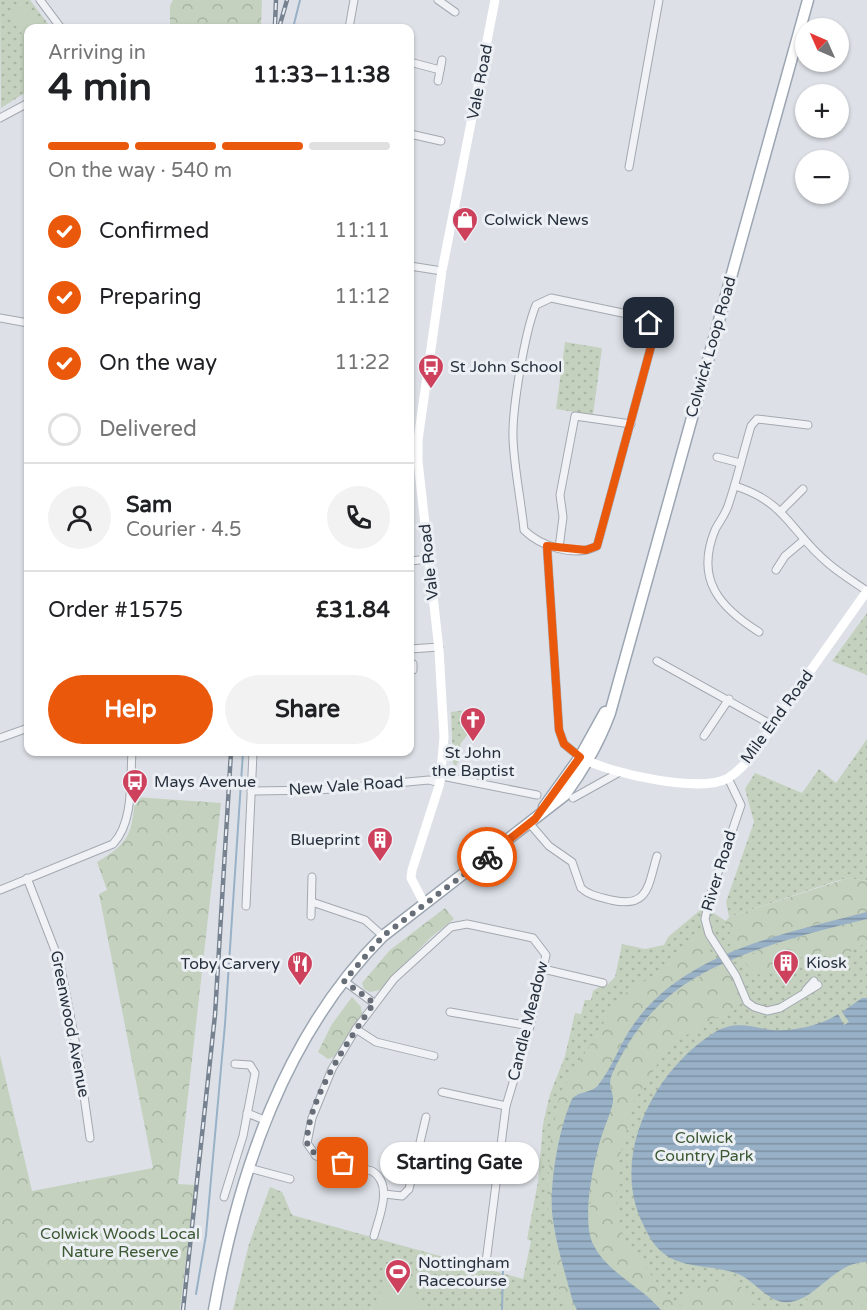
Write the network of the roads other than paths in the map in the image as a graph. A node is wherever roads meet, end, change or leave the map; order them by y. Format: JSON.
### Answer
{"nodes":[{"id":1,"x":40,"y":0,"type":"edge"},
{"id":2,"x":354,"y":0,"type":"edge"},
{"id":3,"x":438,"y":0,"type":"edge"},
{"id":4,"x":495,"y":0,"type":"edge"},
{"id":5,"x":659,"y":0,"type":"edge"},
{"id":6,"x":808,"y":0,"type":"edge"},
{"id":7,"x":450,"y":2,"type":"edge"},
{"id":8,"x":455,"y":12,"type":"dead end"},
{"id":9,"x":58,"y":24,"type":"edge"},
{"id":10,"x":350,"y":24,"type":"edge"},
{"id":11,"x":442,"y":60,"type":"dead end"},
{"id":12,"x":414,"y":63,"type":"edge"},
{"id":13,"x":440,"y":70,"type":"junction"},
{"id":14,"x":438,"y":81,"type":"dead end"},
{"id":15,"x":24,"y":105,"type":"edge"},
{"id":16,"x":0,"y":118,"type":"edge"},
{"id":17,"x":414,"y":136,"type":"edge"},
{"id":18,"x":441,"y":141,"type":"dead end"},
{"id":19,"x":629,"y":167,"type":"dead end"},
{"id":20,"x":414,"y":267,"type":"edge"},
{"id":21,"x":442,"y":271,"type":"junction"},
{"id":22,"x":0,"y":318,"type":"edge"},
{"id":23,"x":24,"y":322,"type":"edge"},
{"id":24,"x":631,"y":424,"type":"junction"},
{"id":25,"x":808,"y":425,"type":"dead end"},
{"id":26,"x":717,"y":457,"type":"dead end"},
{"id":27,"x":414,"y":462,"type":"edge"},
{"id":28,"x":740,"y":463,"type":"junction"},
{"id":29,"x":735,"y":486,"type":"junction"},
{"id":30,"x":803,"y":489,"type":"dead end"},
{"id":31,"x":781,"y":511,"type":"junction"},
{"id":32,"x":804,"y":540,"type":"junction"},
{"id":33,"x":547,"y":546,"type":"junction"},
{"id":34,"x":559,"y":548,"type":"junction"},
{"id":35,"x":429,"y":559,"type":"junction"},
{"id":36,"x":414,"y":561,"type":"edge"},
{"id":37,"x":776,"y":570,"type":"dead end"},
{"id":38,"x":867,"y":591,"type":"edge"},
{"id":39,"x":759,"y":632,"type":"dead end"},
{"id":40,"x":439,"y":647,"type":"junction"},
{"id":41,"x":414,"y":657,"type":"edge"},
{"id":42,"x":657,"y":661,"type":"dead end"},
{"id":43,"x":729,"y":699,"type":"junction"},
{"id":44,"x":772,"y":725,"type":"junction"},
{"id":45,"x":24,"y":729,"type":"edge"},
{"id":46,"x":704,"y":736,"type":"dead end"},
{"id":47,"x":0,"y":738,"type":"edge"},
{"id":48,"x":132,"y":756,"type":"edge"},
{"id":49,"x":252,"y":756,"type":"edge"},
{"id":50,"x":584,"y":759,"type":"junction"},
{"id":51,"x":618,"y":772,"type":"junction"},
{"id":52,"x":728,"y":778,"type":"junction"},
{"id":53,"x":441,"y":779,"type":"junction"},
{"id":54,"x":251,"y":791,"type":"junction"},
{"id":55,"x":537,"y":795,"type":"dead end"},
{"id":56,"x":573,"y":798,"type":"dead end"},
{"id":57,"x":533,"y":822,"type":"junction"},
{"id":58,"x":657,"y":856,"type":"dead end"},
{"id":59,"x":312,"y":877,"type":"dead end"},
{"id":60,"x":27,"y":878,"type":"junction"},
{"id":61,"x":0,"y":890,"type":"edge"},
{"id":62,"x":312,"y":902,"type":"junction"},
{"id":63,"x":424,"y":903,"type":"junction"},
{"id":64,"x":246,"y":906,"type":"dead end"},
{"id":65,"x":311,"y":915,"type":"dead end"},
{"id":66,"x":383,"y":936,"type":"junction"},
{"id":67,"x":543,"y":969,"type":"junction"},
{"id":68,"x":344,"y":981,"type":"junction"},
{"id":69,"x":816,"y":983,"type":"dead end"},
{"id":70,"x":594,"y":989,"type":"dead end"},
{"id":71,"x":374,"y":1003,"type":"junction"},
{"id":72,"x":450,"y":1012,"type":"dead end"},
{"id":73,"x":459,"y":1013,"type":"junction"},
{"id":74,"x":457,"y":1023,"type":"dead end"},
{"id":75,"x":530,"y":1026,"type":"junction"},
{"id":76,"x":356,"y":1029,"type":"junction"},
{"id":77,"x":434,"y":1056,"type":"dead end"},
{"id":78,"x":235,"y":1064,"type":"dead end"},
{"id":79,"x":441,"y":1092,"type":"dead end"},
{"id":80,"x":506,"y":1106,"type":"junction"},
{"id":81,"x":247,"y":1113,"type":"junction"},
{"id":82,"x":426,"y":1117,"type":"dead end"},
{"id":83,"x":267,"y":1121,"type":"junction"},
{"id":84,"x":90,"y":1138,"type":"dead end"},
{"id":85,"x":249,"y":1168,"type":"junction"},
{"id":86,"x":290,"y":1179,"type":"dead end"},
{"id":87,"x":223,"y":1193,"type":"dead end"},
{"id":88,"x":384,"y":1194,"type":"junction"},
{"id":89,"x":374,"y":1236,"type":"dead end"},
{"id":90,"x":486,"y":1262,"type":"dead end"},
{"id":91,"x":214,"y":1310,"type":"edge"}],
"edges":[{"from":1,"to":9,"type":"street"},
{"from":2,"to":10,"type":"street"},
{"from":3,"to":7,"type":"street"},
{"from":4,"to":21,"type":"street","name":"Vale Road"},
{"from":5,"to":19,"type":"street"},
{"from":6,"to":50,"type":"main road","name":"Colwick Loop Road"},
{"from":7,"to":8,"type":"street"},
{"from":11,"to":13,"type":"street"},
{"from":12,"to":13,"type":"street"},
{"from":13,"to":14,"type":"street"},
{"from":15,"to":16,"type":"street"},
{"from":17,"to":18,"type":"street"},
{"from":20,"to":21,"type":"street"},
{"from":21,"to":27,"type":"street","name":"Vale Road"},
{"from":22,"to":23,"type":"street"},
{"from":24,"to":33,"type":"street"},
{"from":24,"to":34,"type":"street"},
{"from":24,"to":34,"type":"street"},
{"from":25,"to":28,"type":"street"},
{"from":26,"to":28,"type":"street"},
{"from":27,"to":35,"type":"street","name":"Vale Road"},
{"from":28,"to":29,"type":"street"},
{"from":29,"to":31,"type":"street"},
{"from":29,"to":39,"type":"street"},
{"from":30,"to":31,"type":"street"},
{"from":31,"to":32,"type":"street"},
{"from":32,"to":37,"type":"street"},
{"from":32,"to":38,"type":"street"},
{"from":33,"to":34,"type":"street"},
{"from":33,"to":50,"type":"street"},
{"from":35,"to":36,"type":"street"},
{"from":35,"to":40,"type":"street","name":"Vale Road"},
{"from":38,"to":44,"type":"street","name":"Mile End Road"},
{"from":40,"to":41,"type":"street"},
{"from":40,"to":53,"type":"street","name":"Vale Road"},
{"from":42,"to":43,"type":"street"},
{"from":43,"to":44,"type":"street"},
{"from":43,"to":46,"type":"street"},
{"from":44,"to":52,"type":"street","name":"Mile End Road"},
{"from":45,"to":47,"type":"street"},
{"from":48,"to":60,"type":"street"},
{"from":49,"to":54,"type":"street"},
{"from":50,"to":51,"type":"street","name":"Mile End Road"},
{"from":50,"to":57,"type":"main road"},
{"from":51,"to":52,"type":"street","name":"Mile End Road"},
{"from":51,"to":56,"type":"street"},
{"from":52,"to":69,"type":"street","name":"River Road"},
{"from":53,"to":54,"type":"street","name":"New Vale Road"},
{"from":53,"to":55,"type":"street","name":"New Vale Road"},
{"from":53,"to":63,"type":"street","name":"Vale Road"},
{"from":54,"to":64,"type":"street"},
{"from":57,"to":58,"type":"street"},
{"from":57,"to":63,"type":"main road"},
{"from":59,"to":62,"type":"street"},
{"from":60,"to":61,"type":"street"},
{"from":60,"to":84,"type":"street","name":"Greenwood Avenue"},
{"from":62,"to":65,"type":"street"},
{"from":62,"to":66,"type":"street"},
{"from":63,"to":66,"type":"main road"},
{"from":66,"to":68,"type":"main road"},
{"from":67,"to":70,"type":"street"},
{"from":67,"to":71,"type":"street","name":"Candle Meadow"},
{"from":67,"to":75,"type":"street","name":"Candle Meadow"},
{"from":68,"to":71,"type":"street"},
{"from":68,"to":83,"type":"main road"},
{"from":71,"to":76,"type":"street","name":"Candle Meadow"},
{"from":72,"to":73,"type":"street"},
{"from":73,"to":74,"type":"street"},
{"from":73,"to":75,"type":"street"},
{"from":75,"to":80,"type":"street","name":"Candle Meadow"},
{"from":76,"to":77,"type":"street"},
{"from":76,"to":88,"type":"street","name":"Candle Meadow"},
{"from":78,"to":81,"type":"street"},
{"from":79,"to":80,"type":"street"},
{"from":80,"to":90,"type":"street","name":"Candle Meadow"},
{"from":81,"to":83,"type":"street"},
{"from":81,"to":87,"type":"street"},
{"from":82,"to":88,"type":"street"},
{"from":83,"to":85,"type":"main road"},
{"from":85,"to":86,"type":"street"},
{"from":85,"to":91,"type":"main road"},
{"from":88,"to":89,"type":"street"}]}
